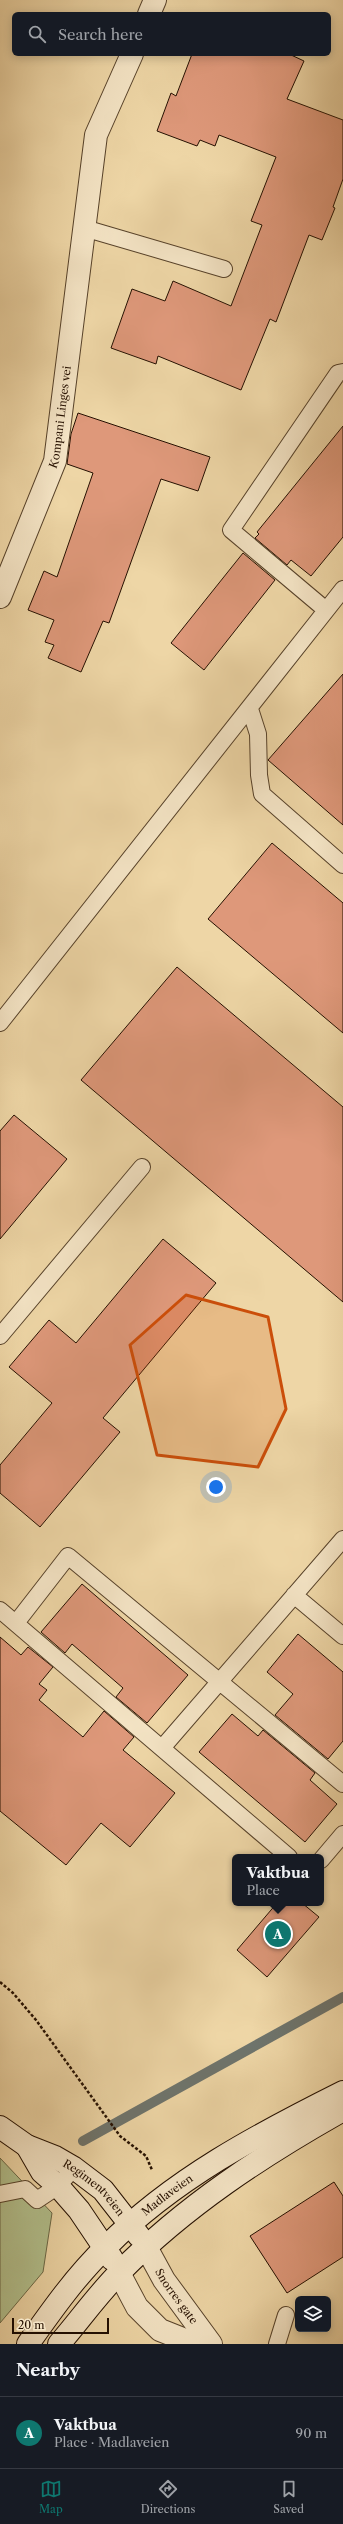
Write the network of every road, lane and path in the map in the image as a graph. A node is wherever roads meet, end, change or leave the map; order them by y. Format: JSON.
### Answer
{"nodes":[{"id":1,"x":155,"y":0,"type":"edge"},
{"id":2,"x":150,"y":12,"type":"edge"},
{"id":3,"x":131,"y":56,"type":"edge"},
{"id":4,"x":84,"y":228,"type":"junction"},
{"id":5,"x":224,"y":269,"type":"dead end"},
{"id":6,"x":343,"y":372,"type":"edge"},
{"id":7,"x":343,"y":589,"type":"edge"},
{"id":8,"x":0,"y":597,"type":"edge"},
{"id":9,"x":326,"y":610,"type":"junction"},
{"id":10,"x":250,"y":709,"type":"junction"},
{"id":11,"x":343,"y":865,"type":"edge"},
{"id":12,"x":0,"y":1023,"type":"edge"},
{"id":13,"x":142,"y":1167,"type":"dead end"},
{"id":14,"x":0,"y":1336,"type":"edge"},
{"id":15,"x":343,"y":1539,"type":"edge"},
{"id":16,"x":294,"y":1595,"type":"junction"},
{"id":17,"x":0,"y":1610,"type":"edge"},
{"id":18,"x":16,"y":1623,"type":"junction"},
{"id":19,"x":343,"y":1636,"type":"edge"},
{"id":20,"x":219,"y":1682,"type":"junction"},
{"id":21,"x":162,"y":1748,"type":"junction"},
{"id":22,"x":343,"y":1784,"type":"edge"},
{"id":23,"x":343,"y":1834,"type":"edge"},
{"id":24,"x":286,"y":1854,"type":"edge"},
{"id":25,"x":324,"y":1856,"type":"edge"},
{"id":26,"x":0,"y":1982,"type":"edge"},
{"id":27,"x":343,"y":2092,"type":"edge"},
{"id":28,"x":343,"y":2110,"type":"edge"},
{"id":29,"x":0,"y":2127,"type":"edge"},
{"id":30,"x":27,"y":2146,"type":"junction"},
{"id":31,"x":74,"y":2168,"type":"junction"},
{"id":32,"x":152,"y":2171,"type":"dead end"},
{"id":33,"x":58,"y":2186,"type":"junction"},
{"id":34,"x":0,"y":2194,"type":"edge"},
{"id":35,"x":131,"y":2223,"type":"junction"},
{"id":36,"x":105,"y":2247,"type":"junction"},
{"id":37,"x":146,"y":2247,"type":"junction"},
{"id":38,"x":119,"y":2273,"type":"junction"},
{"id":39,"x":286,"y":2315,"type":"dead end"},
{"id":40,"x":28,"y":2344,"type":"edge"},
{"id":41,"x":59,"y":2344,"type":"edge"},
{"id":42,"x":195,"y":2344,"type":"edge"},
{"id":43,"x":211,"y":2344,"type":"edge"},
{"id":44,"x":277,"y":2344,"type":"edge"}],
"edges":[{"from":1,"to":2,"type":"main road"},
{"from":3,"to":4,"type":"main road","name":"Kompani Linges vei"},
{"from":4,"to":5,"type":"lane"},
{"from":4,"to":8,"type":"main road","name":"Kompani Linges vei"},
{"from":6,"to":9,"type":"lane"},
{"from":7,"to":9,"type":"lane"},
{"from":9,"to":10,"type":"lane"},
{"from":10,"to":11,"type":"lane"},
{"from":10,"to":12,"type":"lane"},
{"from":13,"to":14,"type":"lane"},
{"from":15,"to":16,"type":"lane"},
{"from":16,"to":19,"type":"lane"},
{"from":16,"to":20,"type":"lane"},
{"from":17,"to":18,"type":"lane"},
{"from":18,"to":20,"type":"lane"},
{"from":18,"to":21,"type":"lane"},
{"from":20,"to":21,"type":"lane"},
{"from":20,"to":22,"type":"lane"},
{"from":21,"to":24,"type":"lane"},
{"from":23,"to":25,"type":"lane"},
{"from":26,"to":32,"type":"path"},
{"from":27,"to":35,"type":"main road","name":"Madlaveien"},
{"from":28,"to":37,"type":"main road"},
{"from":29,"to":30,"type":"main road","name":"Regimentveien"},
{"from":30,"to":31,"type":"main road","name":"Regimentveien"},
{"from":30,"to":33,"type":"main road","name":"Regimentveien"},
{"from":31,"to":33,"type":"lane"},
{"from":31,"to":35,"type":"main road","name":"Regimentveien"},
{"from":33,"to":34,"type":"lane"},
{"from":33,"to":36,"type":"main road","name":"Regimentveien"},
{"from":35,"to":36,"type":"main road","name":"Madlaveien"},
{"from":35,"to":37,"type":"main road","name":"Regimentveien"},
{"from":36,"to":38,"type":"main road","name":"Regimentveien"},
{"from":36,"to":40,"type":"main road","name":"Madlaveien"},
{"from":37,"to":38,"type":"main road"},
{"from":37,"to":43,"type":"main road","name":"Snorres gate"},
{"from":38,"to":41,"type":"main road"},
{"from":38,"to":42,"type":"main road","name":"Snorres gate"},
{"from":39,"to":44,"type":"lane"}]}
